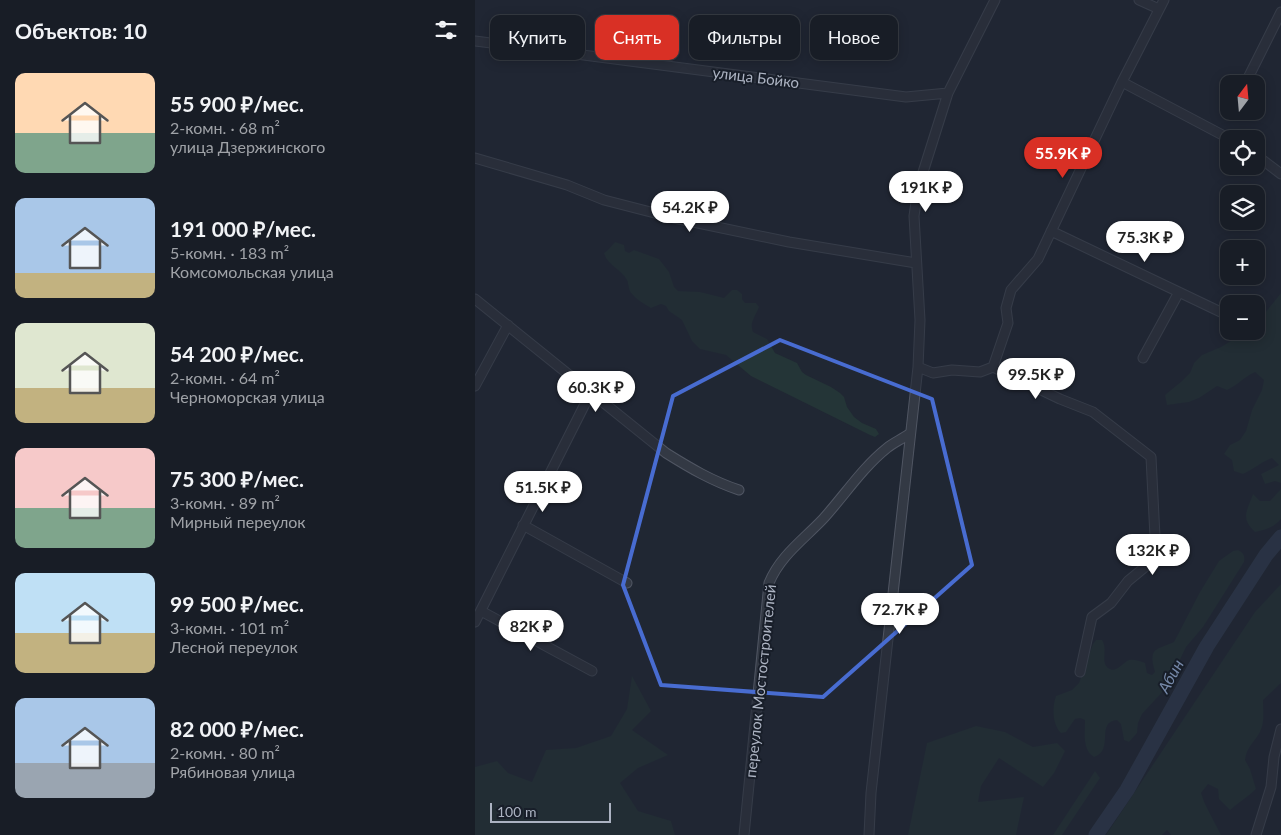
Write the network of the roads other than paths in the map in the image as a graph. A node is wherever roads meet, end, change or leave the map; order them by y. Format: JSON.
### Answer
{"nodes":[{"id":1,"x":995,"y":0,"type":"edge"},
{"id":2,"x":1139,"y":0,"type":"edge"},
{"id":3,"x":1164,"y":0,"type":"edge"},
{"id":4,"x":1159,"y":9,"type":"junction"},
{"id":5,"x":1281,"y":12,"type":"edge"},
{"id":6,"x":475,"y":41,"type":"edge"},
{"id":7,"x":1249,"y":75,"type":"edge"},
{"id":8,"x":1122,"y":82,"type":"junction"},
{"id":9,"x":948,"y":92,"type":"junction"},
{"id":10,"x":1220,"y":134,"type":"edge"},
{"id":11,"x":475,"y":158,"type":"edge"},
{"id":12,"x":1265,"y":161,"type":"edge"},
{"id":13,"x":1281,"y":174,"type":"edge"},
{"id":14,"x":1051,"y":231,"type":"junction"},
{"id":15,"x":916,"y":263,"type":"junction"},
{"id":16,"x":1179,"y":292,"type":"junction"},
{"id":17,"x":475,"y":299,"type":"edge"},
{"id":18,"x":1220,"y":312,"type":"edge"},
{"id":19,"x":508,"y":325,"type":"junction"},
{"id":20,"x":1143,"y":358,"type":"dead end"},
{"id":21,"x":918,"y":367,"type":"junction"},
{"id":22,"x":993,"y":368,"type":"junction"},
{"id":23,"x":475,"y":386,"type":"edge"},
{"id":24,"x":590,"y":394,"type":"junction"},
{"id":25,"x":909,"y":434,"type":"junction"},
{"id":26,"x":739,"y":490,"type":"dead end"},
{"id":27,"x":523,"y":525,"type":"junction"},
{"id":28,"x":627,"y":583,"type":"dead end"},
{"id":29,"x":481,"y":611,"type":"junction"},
{"id":30,"x":475,"y":622,"type":"edge"},
{"id":31,"x":592,"y":671,"type":"dead end"},
{"id":32,"x":1080,"y":672,"type":"dead end"},
{"id":33,"x":1281,"y":729,"type":"edge"},
{"id":34,"x":745,"y":835,"type":"edge"},
{"id":35,"x":869,"y":835,"type":"edge"},
{"id":36,"x":1256,"y":835,"type":"edge"}],
"edges":[{"from":1,"to":9,"type":"street"},
{"from":2,"to":4,"type":"street"},
{"from":3,"to":4,"type":"street"},
{"from":4,"to":8,"type":"street"},
{"from":5,"to":7,"type":"street"},
{"from":6,"to":9,"type":"street","name":"улица Бойко"},
{"from":8,"to":10,"type":"street"},
{"from":8,"to":14,"type":"street"},
{"from":9,"to":15,"type":"street"},
{"from":11,"to":15,"type":"street"},
{"from":12,"to":13,"type":"street"},
{"from":14,"to":16,"type":"street"},
{"from":14,"to":22,"type":"street"},
{"from":15,"to":21,"type":"street"},
{"from":16,"to":18,"type":"street"},
{"from":16,"to":20,"type":"street"},
{"from":17,"to":19,"type":"street"},
{"from":19,"to":23,"type":"street"},
{"from":19,"to":24,"type":"street"},
{"from":21,"to":22,"type":"street"},
{"from":21,"to":25,"type":"street"},
{"from":22,"to":32,"type":"street"},
{"from":24,"to":26,"type":"street"},
{"from":24,"to":27,"type":"street"},
{"from":25,"to":34,"type":"street","name":"переулок Мостостроителей"},
{"from":25,"to":35,"type":"street"},
{"from":27,"to":28,"type":"street"},
{"from":27,"to":29,"type":"street"},
{"from":29,"to":30,"type":"street"},
{"from":29,"to":31,"type":"street"},
{"from":33,"to":36,"type":"street"}]}
